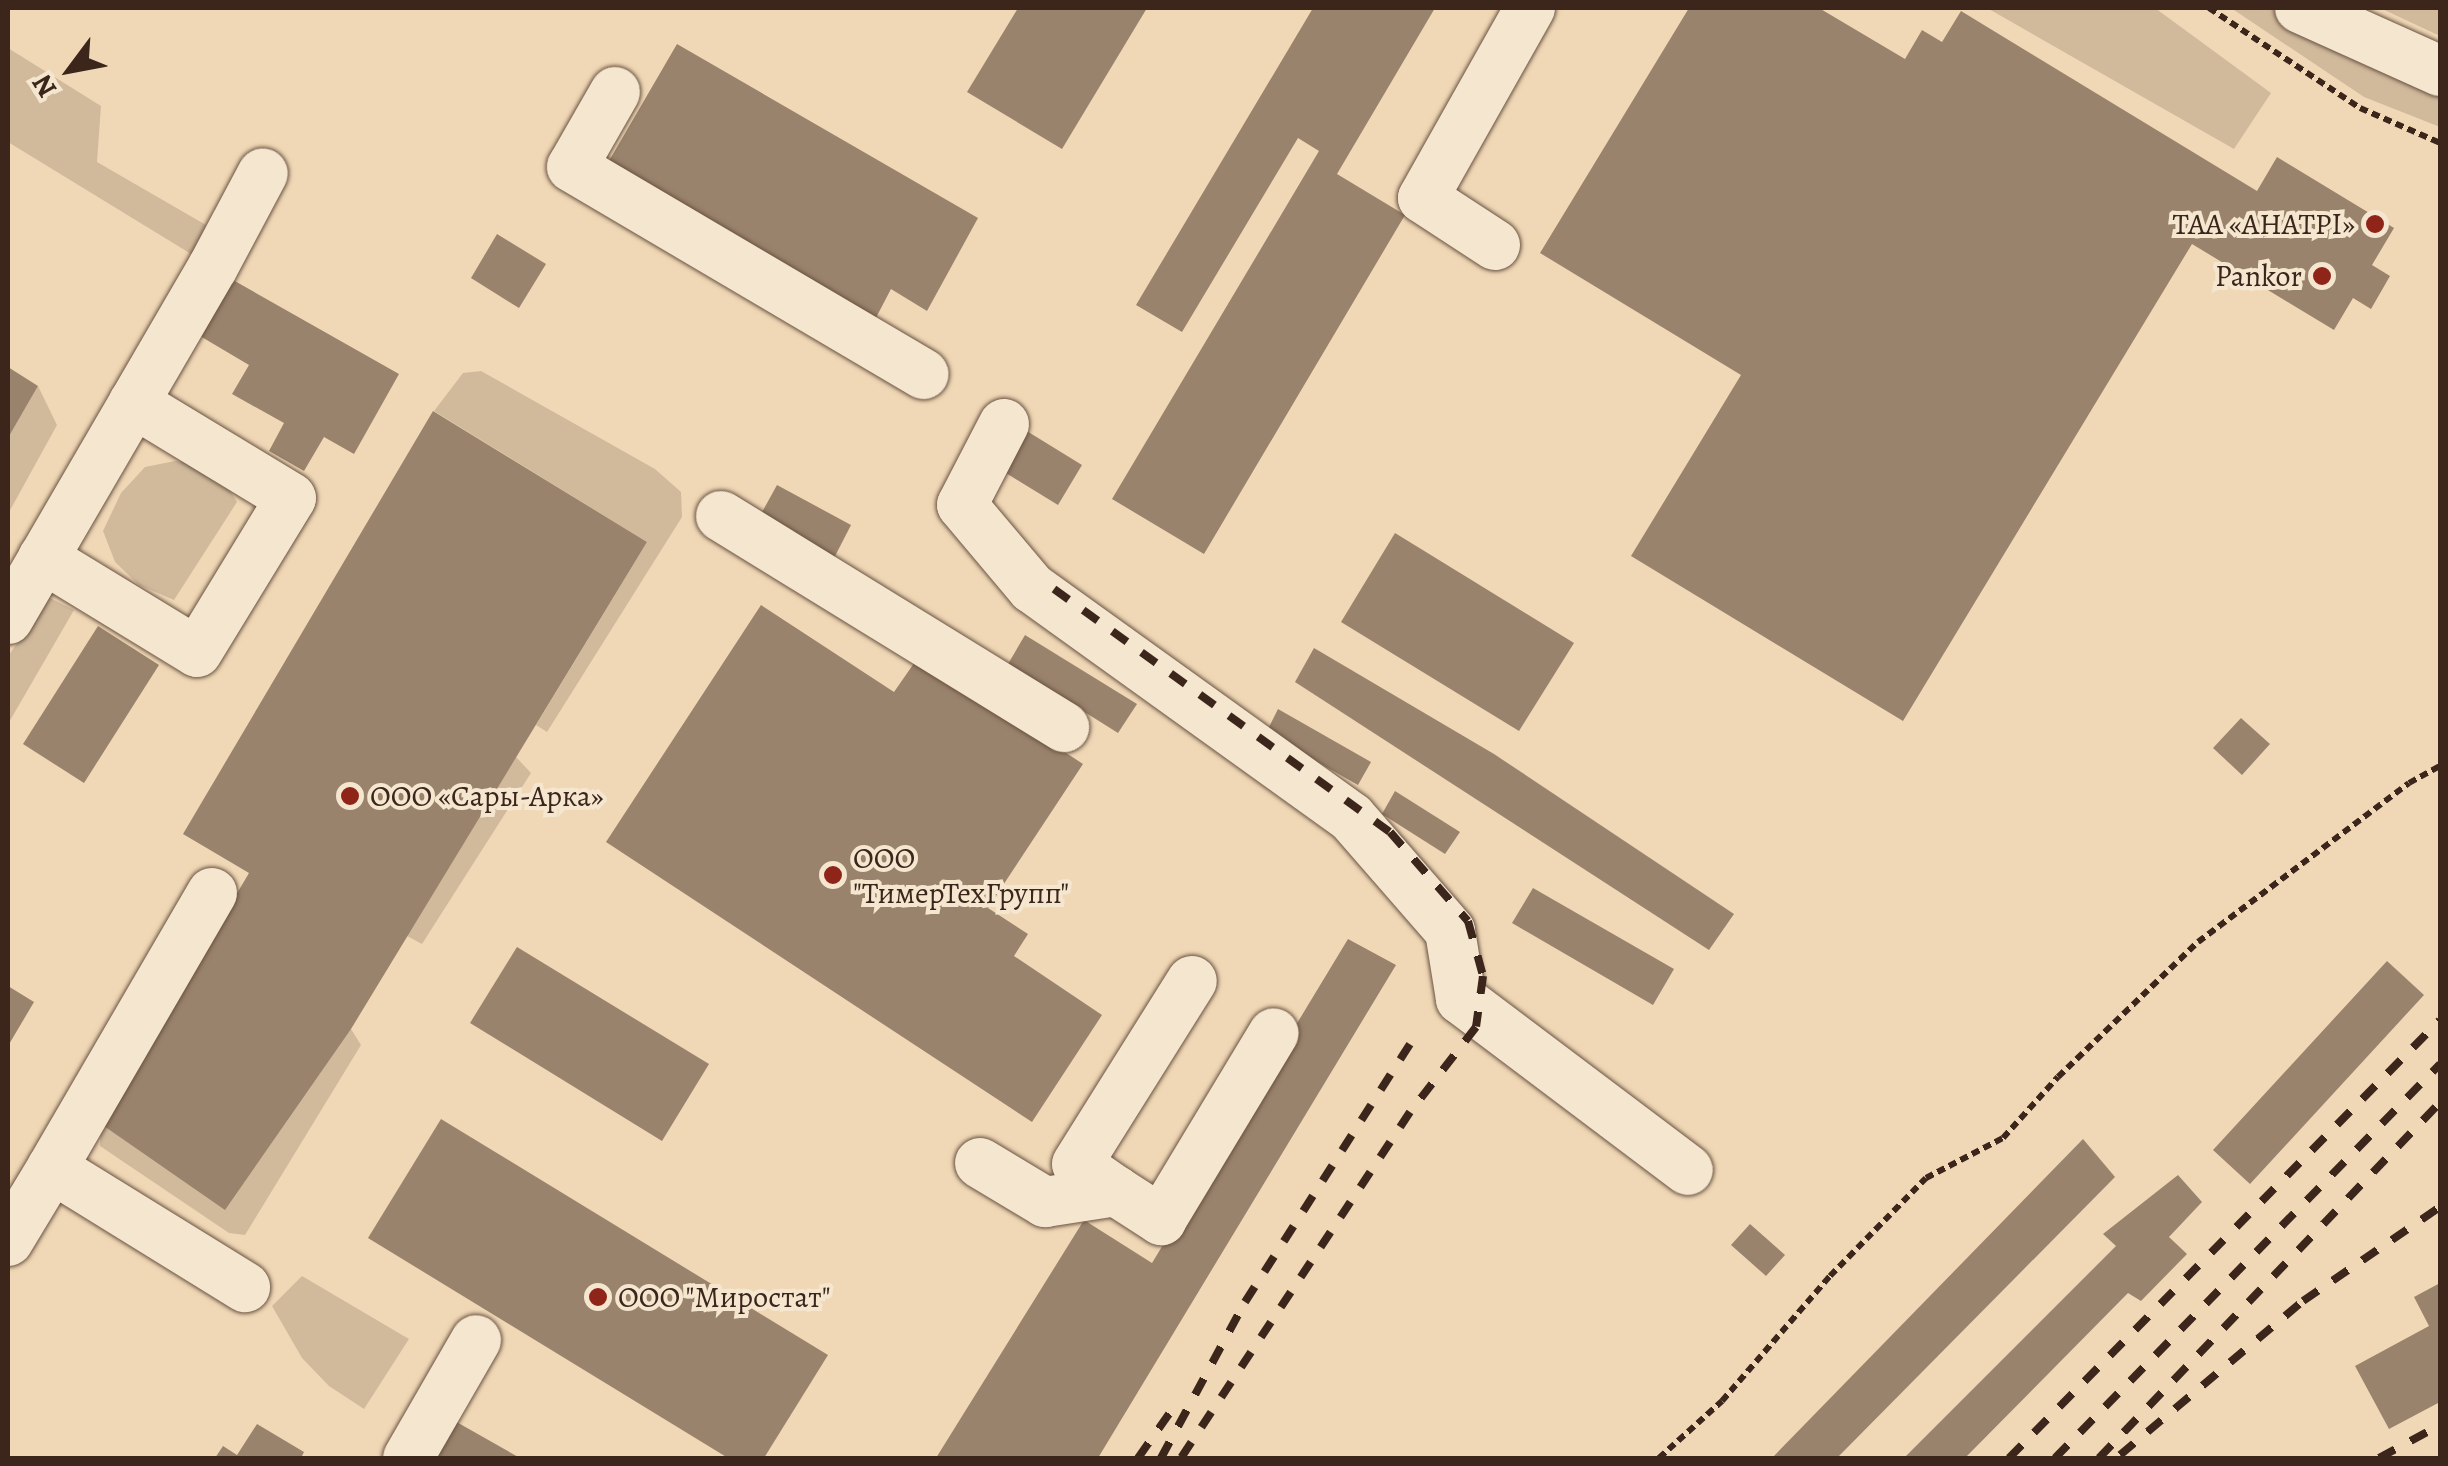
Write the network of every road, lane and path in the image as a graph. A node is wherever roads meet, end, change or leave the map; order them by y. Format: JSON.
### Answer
{"nodes":[{"id":1,"x":1530,"y":8,"type":"edge"},
{"id":2,"x":2209,"y":8,"type":"edge"},
{"id":3,"x":2300,"y":8,"type":"edge"},
{"id":4,"x":2440,"y":71,"type":"edge"},
{"id":5,"x":616,"y":92,"type":"dead end"},
{"id":6,"x":2440,"y":143,"type":"edge"},
{"id":7,"x":262,"y":173,"type":"dead end"},
{"id":8,"x":1495,"y":245,"type":"dead end"},
{"id":9,"x":924,"y":374,"type":"dead end"},
{"id":10,"x":134,"y":403,"type":"junction"},
{"id":11,"x":1004,"y":424,"type":"dead end"},
{"id":12,"x":721,"y":516,"type":"dead end"},
{"id":13,"x":43,"y":558,"type":"junction"},
{"id":14,"x":8,"y":619,"type":"edge"},
{"id":15,"x":1064,"y":727,"type":"dead end"},
{"id":16,"x":2440,"y":766,"type":"edge"},
{"id":17,"x":212,"y":893,"type":"dead end"},
{"id":18,"x":1192,"y":981,"type":"dead end"},
{"id":19,"x":1274,"y":1033,"type":"dead end"},
{"id":20,"x":980,"y":1162,"type":"dead end"},
{"id":21,"x":52,"y":1168,"type":"junction"},
{"id":22,"x":1688,"y":1170,"type":"dead end"},
{"id":23,"x":1116,"y":1191,"type":"junction"},
{"id":24,"x":8,"y":1241,"type":"edge"},
{"id":25,"x":245,"y":1287,"type":"dead end"},
{"id":26,"x":476,"y":1340,"type":"dead end"},
{"id":27,"x":408,"y":1458,"type":"edge"},
{"id":28,"x":1659,"y":1458,"type":"edge"}],
"edges":[{"from":1,"to":8,"type":"street"},
{"from":2,"to":6,"type":"path"},
{"from":3,"to":4,"type":"street"},
{"from":5,"to":9,"type":"street"},
{"from":7,"to":10,"type":"street"},
{"from":10,"to":13,"type":"street"},
{"from":10,"to":13,"type":"street"},
{"from":11,"to":22,"type":"street"},
{"from":12,"to":15,"type":"street"},
{"from":13,"to":14,"type":"street"},
{"from":16,"to":28,"type":"path"},
{"from":17,"to":21,"type":"street"},
{"from":18,"to":23,"type":"street"},
{"from":19,"to":23,"type":"street"},
{"from":20,"to":23,"type":"street"},
{"from":21,"to":24,"type":"street"},
{"from":21,"to":25,"type":"street"},
{"from":26,"to":27,"type":"street"}]}
